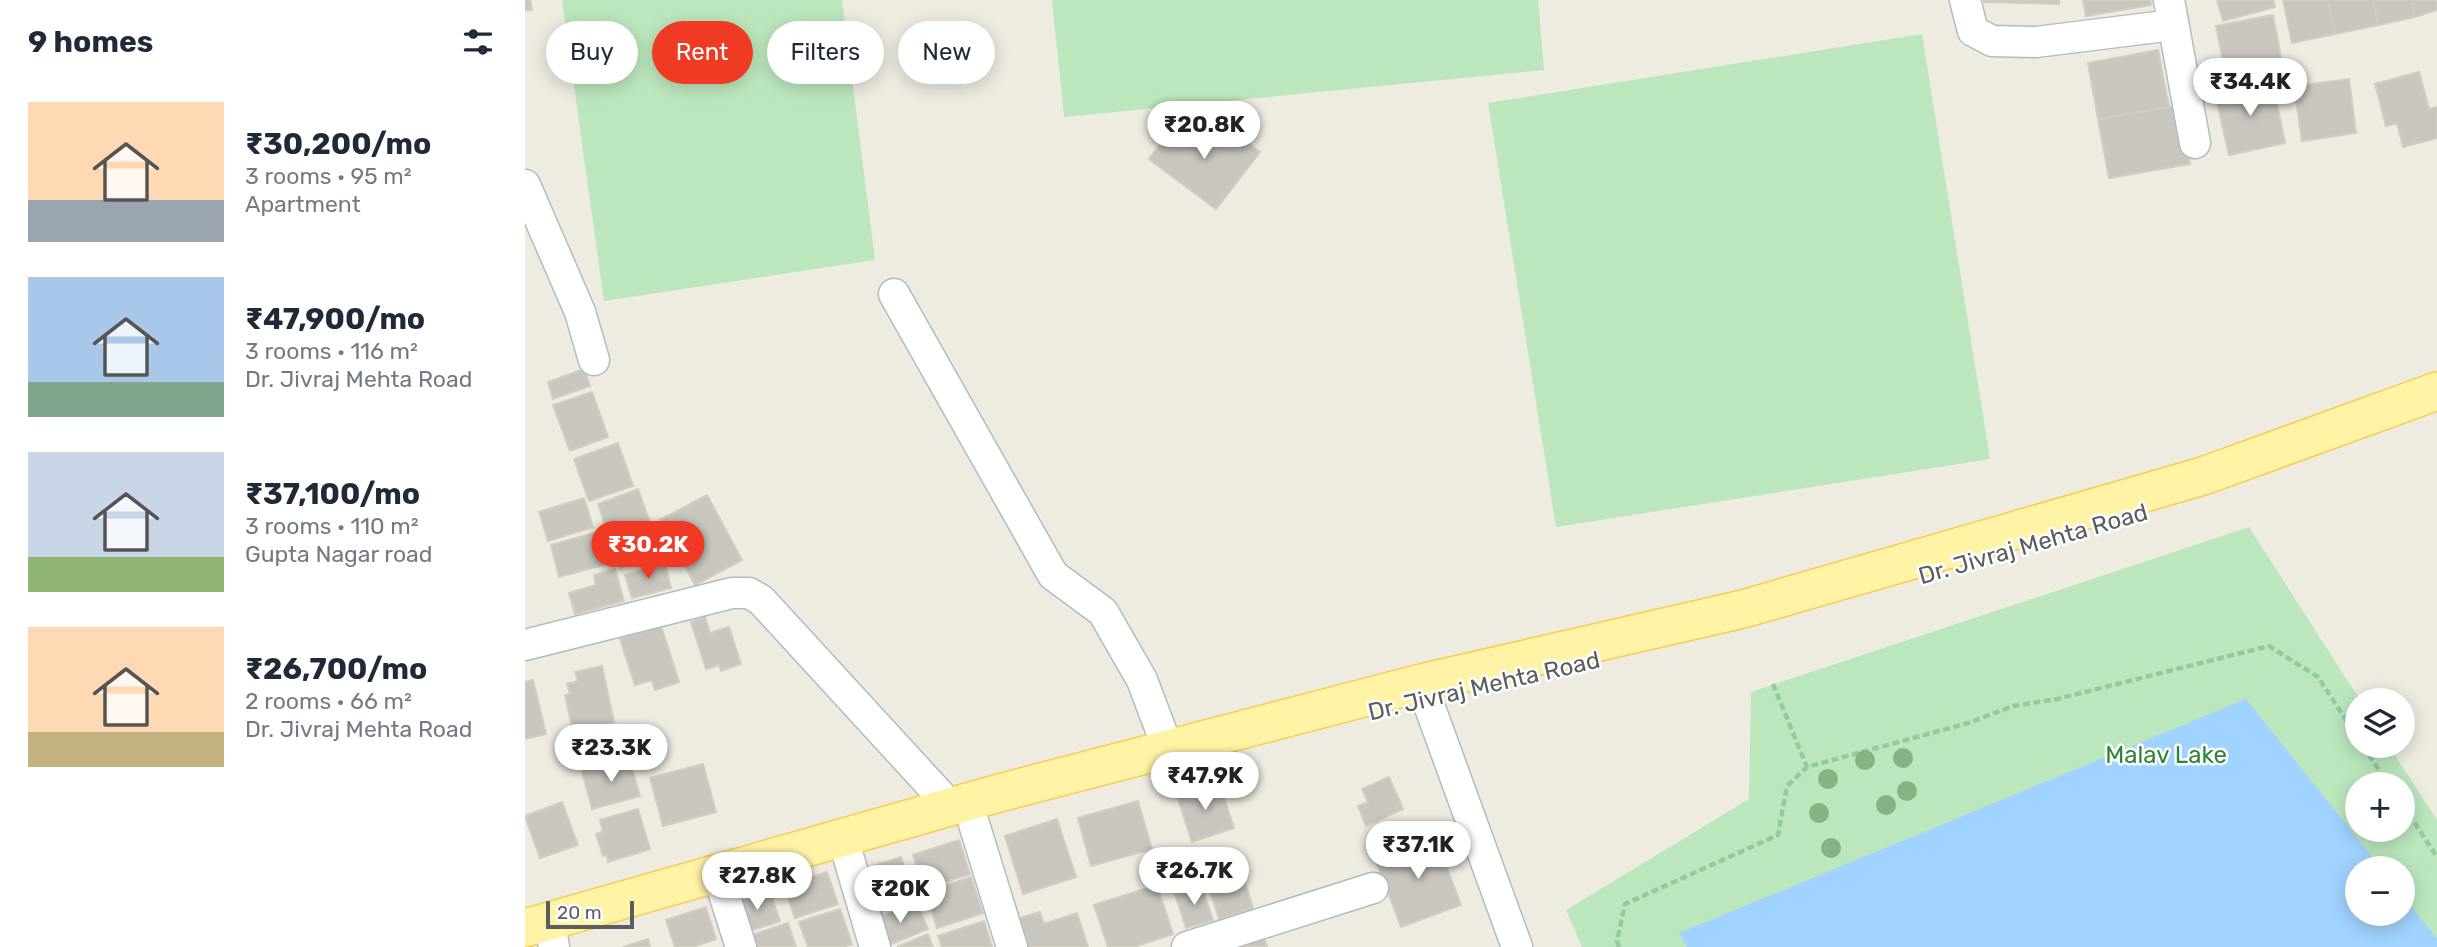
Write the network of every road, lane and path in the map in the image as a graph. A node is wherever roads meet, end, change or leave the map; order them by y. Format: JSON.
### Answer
{"nodes":[{"id":1,"x":1965,"y":0,"type":"edge"},
{"id":2,"x":2171,"y":12,"type":"edge"},
{"id":3,"x":2195,"y":143,"type":"dead end"},
{"id":4,"x":525,"y":185,"type":"edge"},
{"id":5,"x":894,"y":294,"type":"dead end"},
{"id":6,"x":594,"y":360,"type":"dead end"},
{"id":7,"x":2437,"y":391,"type":"edge"},
{"id":8,"x":2437,"y":414,"type":"edge"},
{"id":9,"x":525,"y":645,"type":"edge"},
{"id":10,"x":1773,"y":684,"type":"dead end"},
{"id":11,"x":1423,"y":690,"type":"junction"},
{"id":12,"x":2345,"y":719,"type":"edge"},
{"id":13,"x":1168,"y":749,"type":"junction"},
{"id":14,"x":1807,"y":767,"type":"junction"},
{"id":15,"x":962,"y":815,"type":"junction"},
{"id":16,"x":2415,"y":824,"type":"edge"},
{"id":17,"x":2437,"y":857,"type":"edge"},
{"id":18,"x":849,"y":859,"type":"junction"},
{"id":19,"x":1373,"y":888,"type":"dead end"},
{"id":20,"x":724,"y":894,"type":"junction"},
{"id":21,"x":540,"y":941,"type":"edge"},
{"id":22,"x":741,"y":947,"type":"edge"},
{"id":23,"x":875,"y":947,"type":"edge"},
{"id":24,"x":1011,"y":947,"type":"edge"},
{"id":25,"x":1187,"y":947,"type":"edge"},
{"id":26,"x":1517,"y":947,"type":"edge"},
{"id":27,"x":1619,"y":947,"type":"edge"}],
"edges":[{"from":1,"to":2,"type":"street"},
{"from":2,"to":3,"type":"street"},
{"from":4,"to":6,"type":"street"},
{"from":5,"to":13,"type":"street"},
{"from":7,"to":11,"type":"main road"},
{"from":8,"to":11,"type":"main road","name":"Dr. Jivraj Mehta Road"},
{"from":9,"to":15,"type":"street"},
{"from":10,"to":14,"type":"path"},
{"from":11,"to":13,"type":"main road"},
{"from":11,"to":15,"type":"main road","name":"Dr. Jivraj Mehta Road"},
{"from":11,"to":26,"type":"street"},
{"from":12,"to":14,"type":"path"},
{"from":13,"to":15,"type":"main road"},
{"from":14,"to":27,"type":"path"},
{"from":15,"to":18,"type":"main road","name":"Dr. Jivraj Mehta Road"},
{"from":15,"to":21,"type":"main road"},
{"from":15,"to":24,"type":"street"},
{"from":16,"to":17,"type":"path"},
{"from":18,"to":20,"type":"main road","name":"Dr. Jivraj Mehta Road"},
{"from":18,"to":23,"type":"street"},
{"from":19,"to":25,"type":"street"},
{"from":20,"to":21,"type":"main road","name":"Dr. Jivraj Mehta Road"},
{"from":20,"to":22,"type":"street"}]}
